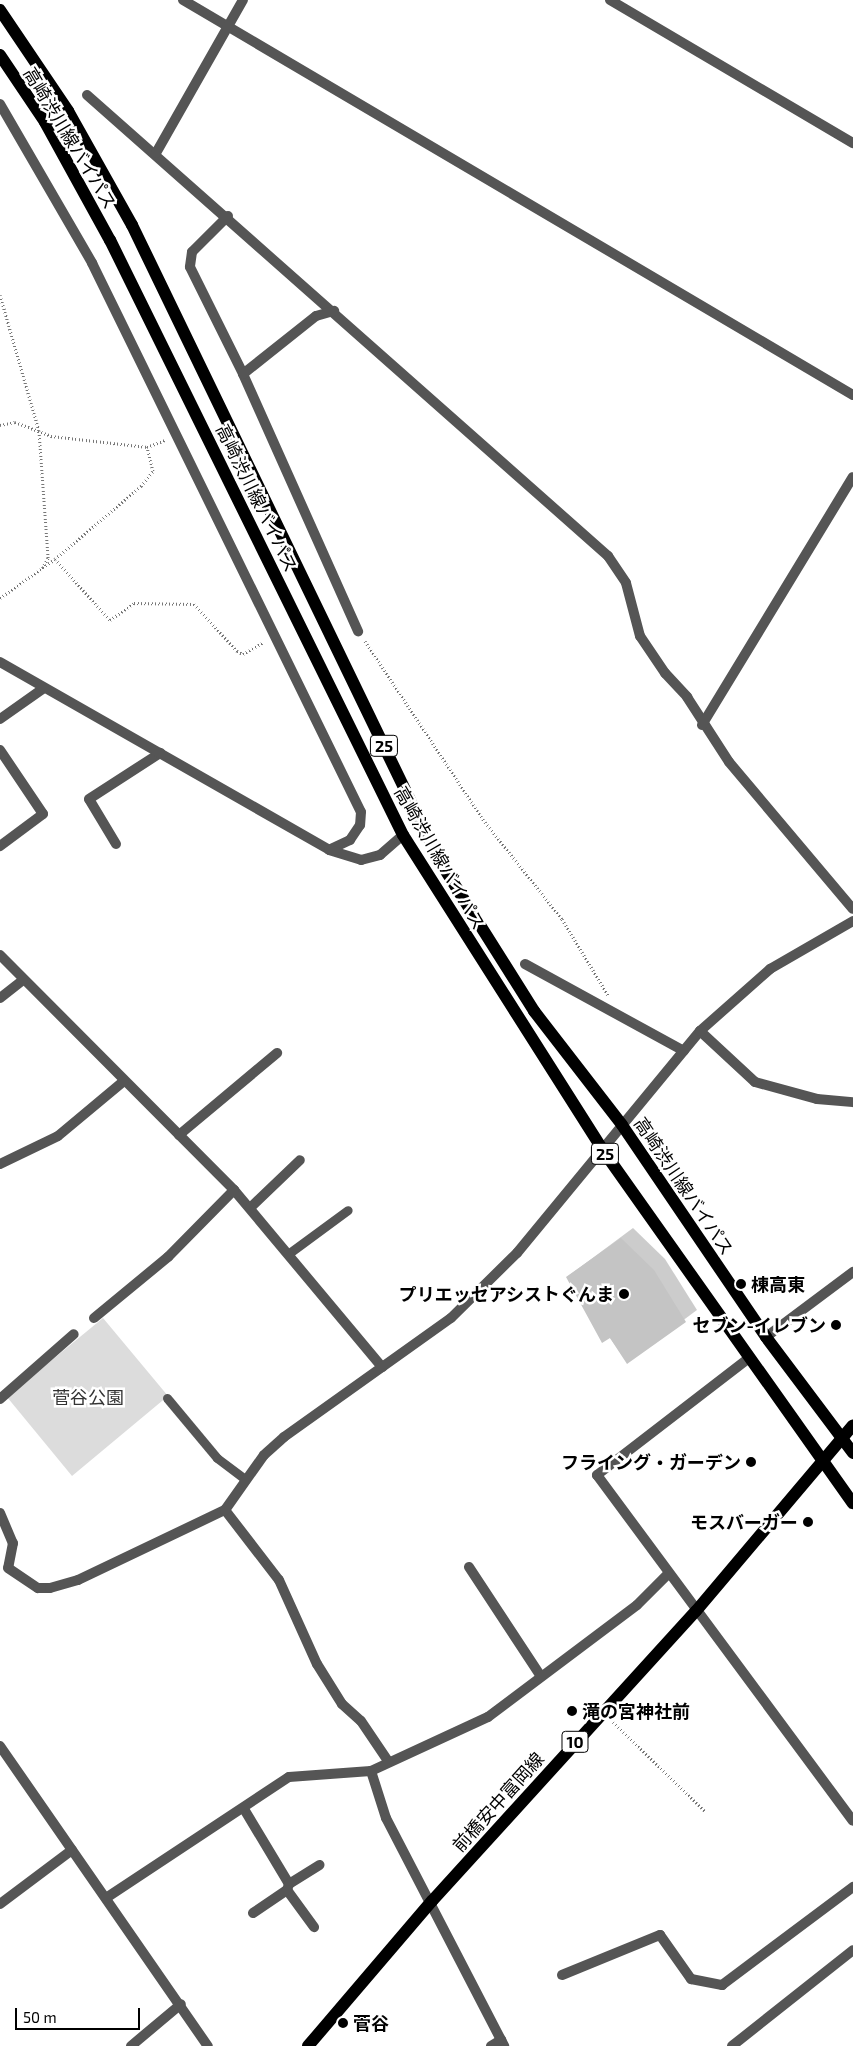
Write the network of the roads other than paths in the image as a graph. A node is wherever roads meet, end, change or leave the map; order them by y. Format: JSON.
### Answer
{"nodes":[{"id":1,"x":183,"y":0,"type":"edge"},
{"id":2,"x":243,"y":0,"type":"edge"},
{"id":3,"x":610,"y":0,"type":"edge"},
{"id":4,"x":0,"y":10,"type":"edge"},
{"id":5,"x":227,"y":26,"type":"junction"},
{"id":6,"x":0,"y":55,"type":"edge"},
{"id":7,"x":87,"y":95,"type":"dead end"},
{"id":8,"x":0,"y":104,"type":"edge"},
{"id":9,"x":853,"y":143,"type":"edge"},
{"id":10,"x":156,"y":153,"type":"junction"},
{"id":11,"x":228,"y":216,"type":"junction"},
{"id":12,"x":334,"y":311,"type":"junction"},
{"id":13,"x":243,"y":374,"type":"junction"},
{"id":14,"x":853,"y":395,"type":"edge"},
{"id":15,"x":853,"y":477,"type":"edge"},
{"id":16,"x":358,"y":631,"type":"road end"},
{"id":17,"x":0,"y":662,"type":"edge"},
{"id":18,"x":44,"y":688,"type":"junction"},
{"id":19,"x":0,"y":719,"type":"edge"},
{"id":20,"x":702,"y":726,"type":"junction"},
{"id":21,"x":0,"y":750,"type":"edge"},
{"id":22,"x":160,"y":753,"type":"junction"},
{"id":23,"x":403,"y":835,"type":"junction"},
{"id":24,"x":116,"y":844,"type":"dead end"},
{"id":25,"x":0,"y":846,"type":"edge"},
{"id":26,"x":329,"y":850,"type":"junction"},
{"id":27,"x":853,"y":909,"type":"edge"},
{"id":28,"x":853,"y":922,"type":"edge"},
{"id":29,"x":0,"y":955,"type":"edge"},
{"id":30,"x":525,"y":964,"type":"dead end"},
{"id":31,"x":23,"y":980,"type":"junction"},
{"id":32,"x":0,"y":998,"type":"edge"},
{"id":33,"x":700,"y":1031,"type":"junction"},
{"id":34,"x":684,"y":1051,"type":"junction"},
{"id":35,"x":277,"y":1053,"type":"dead end"},
{"id":36,"x":124,"y":1081,"type":"junction"},
{"id":37,"x":853,"y":1102,"type":"edge"},
{"id":38,"x":622,"y":1125,"type":"junction"},
{"id":39,"x":179,"y":1135,"type":"junction"},
{"id":40,"x":602,"y":1149,"type":"junction"},
{"id":41,"x":300,"y":1160,"type":"dead end"},
{"id":42,"x":0,"y":1164,"type":"edge"},
{"id":43,"x":234,"y":1190,"type":"junction"},
{"id":44,"x":250,"y":1208,"type":"junction"},
{"id":45,"x":348,"y":1210,"type":"dead end"},
{"id":46,"x":288,"y":1254,"type":"junction"},
{"id":47,"x":853,"y":1272,"type":"edge"},
{"id":48,"x":94,"y":1318,"type":"dead end"},
{"id":49,"x":74,"y":1334,"type":"dead end"},
{"id":50,"x":766,"y":1337,"type":"junction"},
{"id":51,"x":749,"y":1358,"type":"junction"},
{"id":52,"x":382,"y":1367,"type":"junction"},
{"id":53,"x":167,"y":1398,"type":"dead end"},
{"id":54,"x":0,"y":1399,"type":"edge"},
{"id":55,"x":853,"y":1425,"type":"edge"},
{"id":56,"x":842,"y":1438,"type":"junction"},
{"id":57,"x":853,"y":1453,"type":"edge"},
{"id":58,"x":823,"y":1461,"type":"junction"},
{"id":59,"x":246,"y":1480,"type":"junction"},
{"id":60,"x":853,"y":1503,"type":"edge"},
{"id":61,"x":225,"y":1510,"type":"junction"},
{"id":62,"x":0,"y":1513,"type":"edge"},
{"id":63,"x":468,"y":1567,"type":"dead end"},
{"id":64,"x":4,"y":1569,"type":"edge"},
{"id":65,"x":668,"y":1574,"type":"junction"},
{"id":66,"x":696,"y":1611,"type":"junction"},
{"id":67,"x":540,"y":1675,"type":"junction"},
{"id":68,"x":0,"y":1746,"type":"edge"},
{"id":69,"x":388,"y":1761,"type":"junction"},
{"id":70,"x":371,"y":1771,"type":"junction"},
{"id":71,"x":244,"y":1809,"type":"junction"},
{"id":72,"x":853,"y":1821,"type":"edge"},
{"id":73,"x":72,"y":1850,"type":"junction"},
{"id":74,"x":320,"y":1865,"type":"dead end"},
{"id":75,"x":288,"y":1887,"type":"junction"},
{"id":76,"x":853,"y":1887,"type":"edge"},
{"id":77,"x":106,"y":1898,"type":"junction"},
{"id":78,"x":432,"y":1901,"type":"junction"},
{"id":79,"x":0,"y":1904,"type":"edge"},
{"id":80,"x":253,"y":1913,"type":"dead end"},
{"id":81,"x":314,"y":1927,"type":"dead end"},
{"id":82,"x":853,"y":1950,"type":"edge"},
{"id":83,"x":562,"y":1975,"type":"dead end"},
{"id":84,"x":181,"y":2004,"type":"junction"},
{"id":85,"x":503,"y":2043,"type":"edge"},
{"id":86,"x":131,"y":2046,"type":"edge"},
{"id":87,"x":208,"y":2046,"type":"edge"},
{"id":88,"x":308,"y":2046,"type":"edge"},
{"id":89,"x":491,"y":2046,"type":"edge"},
{"id":90,"x":732,"y":2046,"type":"edge"}],
"edges":[{"from":1,"to":5,"type":"street"},
{"from":2,"to":5,"type":"street"},
{"from":3,"to":9,"type":"street"},
{"from":4,"to":38,"type":"main road","name":"高崎渋川線バイパス","number":"25"},
{"from":5,"to":10,"type":"street"},
{"from":5,"to":14,"type":"street"},
{"from":6,"to":23,"type":"main road","name":"高崎渋川線バイパス","number":"25"},
{"from":7,"to":10,"type":"street"},
{"from":8,"to":26,"type":"street"},
{"from":10,"to":11,"type":"street"},
{"from":11,"to":12,"type":"street"},
{"from":11,"to":13,"type":"street"},
{"from":12,"to":13,"type":"street"},
{"from":12,"to":20,"type":"street"},
{"from":13,"to":16,"type":"street"},
{"from":15,"to":20,"type":"street"},
{"from":17,"to":18,"type":"street"},
{"from":18,"to":19,"type":"street"},
{"from":18,"to":22,"type":"street"},
{"from":20,"to":27,"type":"street"},
{"from":21,"to":25,"type":"street"},
{"from":22,"to":24,"type":"street"},
{"from":22,"to":26,"type":"street"},
{"from":23,"to":26,"type":"street"},
{"from":23,"to":40,"type":"main road","name":"高崎渋川線バイパス","number":"25"},
{"from":28,"to":33,"type":"street"},
{"from":29,"to":31,"type":"street"},
{"from":30,"to":34,"type":"street"},
{"from":31,"to":32,"type":"street"},
{"from":31,"to":36,"type":"street"},
{"from":33,"to":34,"type":"street"},
{"from":33,"to":37,"type":"street"},
{"from":34,"to":38,"type":"street"},
{"from":35,"to":39,"type":"street"},
{"from":36,"to":39,"type":"street"},
{"from":36,"to":42,"type":"street"},
{"from":38,"to":40,"type":"street"},
{"from":38,"to":50,"type":"main road","name":"高崎渋川線バイパス","number":"25"},
{"from":39,"to":43,"type":"street"},
{"from":40,"to":51,"type":"main road","name":"高崎渋川線バイパス","number":"25"},
{"from":40,"to":52,"type":"street"},
{"from":41,"to":44,"type":"street"},
{"from":43,"to":44,"type":"street"},
{"from":43,"to":48,"type":"street"},
{"from":44,"to":46,"type":"street"},
{"from":45,"to":46,"type":"lane"},
{"from":46,"to":52,"type":"street"},
{"from":47,"to":50,"type":"street"},
{"from":49,"to":54,"type":"street"},
{"from":50,"to":56,"type":"main road","name":"高崎渋川線バイパス","number":"25"},
{"from":51,"to":58,"type":"main road","name":"高崎渋川線バイパス","number":"25"},
{"from":51,"to":65,"type":"street"},
{"from":52,"to":59,"type":"street"},
{"from":53,"to":59,"type":"lane"},
{"from":55,"to":56,"type":"main road","name":"前橋安中富岡線","number":"10"},
{"from":56,"to":57,"type":"main road","name":"高崎渋川線バイパス","number":"25"},
{"from":56,"to":58,"type":"main road","name":"前橋安中富岡線","number":"10"},
{"from":58,"to":60,"type":"main road","name":"高崎渋川線バイパス","number":"25"},
{"from":58,"to":66,"type":"main road","name":"前橋安中富岡線","number":"10"},
{"from":59,"to":61,"type":"street"},
{"from":61,"to":64,"type":"street"},
{"from":61,"to":69,"type":"street"},
{"from":62,"to":64,"type":"street"},
{"from":63,"to":67,"type":"street"},
{"from":65,"to":66,"type":"street"},
{"from":65,"to":67,"type":"street"},
{"from":66,"to":72,"type":"street"},
{"from":66,"to":78,"type":"main road","name":"前橋安中富岡線","number":"10"},
{"from":67,"to":69,"type":"street"},
{"from":68,"to":73,"type":"street"},
{"from":69,"to":70,"type":"street"},
{"from":70,"to":71,"type":"street"},
{"from":70,"to":78,"type":"street"},
{"from":71,"to":75,"type":"street"},
{"from":71,"to":77,"type":"street"},
{"from":73,"to":77,"type":"street"},
{"from":73,"to":79,"type":"street"},
{"from":74,"to":75,"type":"street"},
{"from":75,"to":80,"type":"street"},
{"from":75,"to":81,"type":"street"},
{"from":76,"to":83,"type":"street"},
{"from":77,"to":84,"type":"street"},
{"from":78,"to":85,"type":"street"},
{"from":78,"to":88,"type":"main road","name":"前橋安中富岡線","number":"10"},
{"from":82,"to":90,"type":"street"},
{"from":84,"to":86,"type":"street"},
{"from":84,"to":87,"type":"street"},
{"from":85,"to":89,"type":"street"}]}
